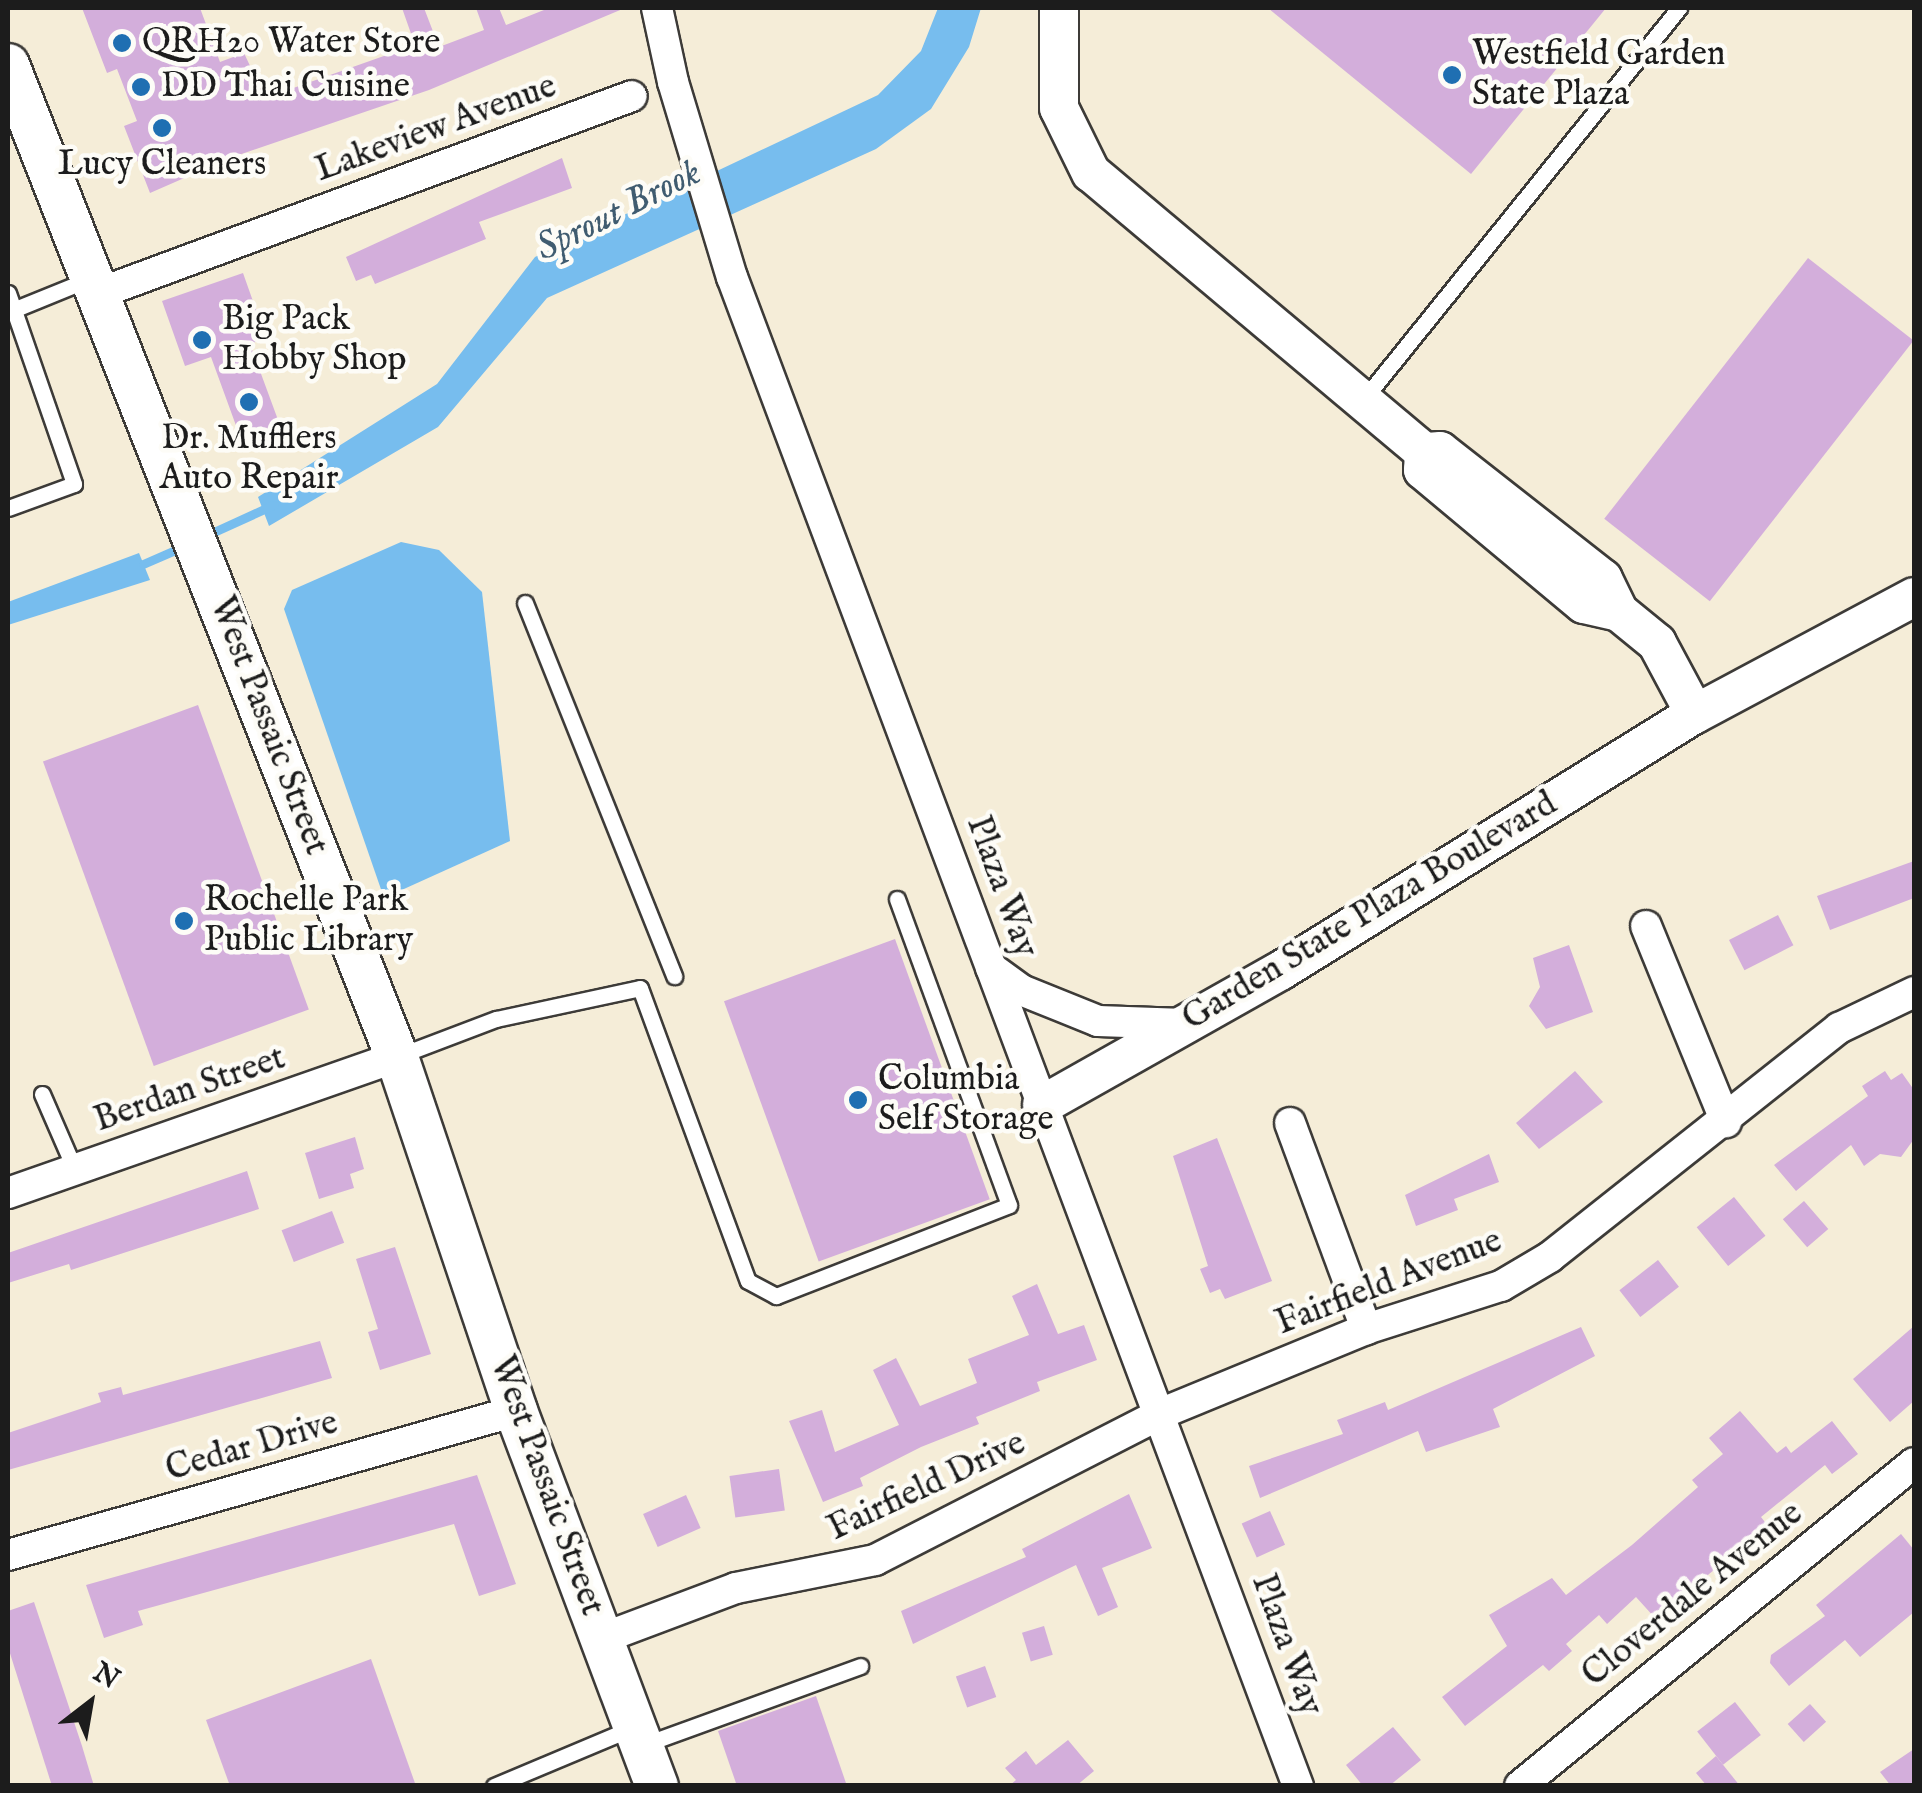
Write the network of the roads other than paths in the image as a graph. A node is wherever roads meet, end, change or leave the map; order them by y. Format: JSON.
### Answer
{"nodes":[{"id":1,"x":658,"y":8,"type":"edge"},
{"id":2,"x":1059,"y":8,"type":"edge"},
{"id":3,"x":1679,"y":8,"type":"edge"},
{"id":4,"x":8,"y":66,"type":"edge"},
{"id":5,"x":632,"y":96,"type":"dead end"},
{"id":6,"x":94,"y":286,"type":"junction"},
{"id":7,"x":8,"y":293,"type":"edge"},
{"id":8,"x":13,"y":310,"type":"junction"},
{"id":9,"x":1363,"y":400,"type":"junction"},
{"id":10,"x":8,"y":508,"type":"edge"},
{"id":11,"x":1914,"y":597,"type":"edge"},
{"id":12,"x":525,"y":603,"type":"dead end"},
{"id":13,"x":1694,"y":714,"type":"junction"},
{"id":14,"x":897,"y":900,"type":"dead end"},
{"id":15,"x":1646,"y":926,"type":"dead end"},
{"id":16,"x":991,"y":968,"type":"junction"},
{"id":17,"x":674,"y":976,"type":"dead end"},
{"id":18,"x":1914,"y":992,"type":"edge"},
{"id":19,"x":1185,"y":1024,"type":"junction"},
{"id":20,"x":397,"y":1057,"type":"junction"},
{"id":21,"x":42,"y":1094,"type":"dead end"},
{"id":22,"x":1042,"y":1106,"type":"junction"},
{"id":23,"x":1726,"y":1122,"type":"junction"},
{"id":24,"x":1290,"y":1123,"type":"dead end"},
{"id":25,"x":74,"y":1170,"type":"junction"},
{"id":26,"x":8,"y":1193,"type":"edge"},
{"id":27,"x":1366,"y":1330,"type":"junction"},
{"id":28,"x":516,"y":1411,"type":"junction"},
{"id":29,"x":1160,"y":1414,"type":"junction"},
{"id":30,"x":1914,"y":1463,"type":"edge"},
{"id":31,"x":8,"y":1554,"type":"edge"},
{"id":32,"x":603,"y":1638,"type":"junction"},
{"id":33,"x":860,"y":1666,"type":"dead end"},
{"id":34,"x":639,"y":1736,"type":"junction"},
{"id":35,"x":494,"y":1786,"type":"edge"},
{"id":36,"x":657,"y":1786,"type":"edge"},
{"id":37,"x":1298,"y":1786,"type":"edge"},
{"id":38,"x":1520,"y":1786,"type":"edge"}],
"edges":[{"from":1,"to":16,"type":"street","name":"Plaza Way"},
{"from":2,"to":9,"type":"street"},
{"from":3,"to":9,"type":"lane"},
{"from":4,"to":6,"type":"main road","name":"West Passaic Street"},
{"from":5,"to":6,"type":"street","name":"Lakeview Avenue"},
{"from":6,"to":8,"type":"lane"},
{"from":6,"to":20,"type":"main road","name":"West Passaic Street"},
{"from":7,"to":8,"type":"lane"},
{"from":8,"to":10,"type":"lane"},
{"from":9,"to":13,"type":"street"},
{"from":11,"to":13,"type":"street","name":"Garden State Plaza Boulevard"},
{"from":12,"to":17,"type":"lane"},
{"from":13,"to":19,"type":"street","name":"Garden State Plaza Boulevard"},
{"from":14,"to":20,"type":"lane"},
{"from":15,"to":23,"type":"street"},
{"from":16,"to":19,"type":"street"},
{"from":16,"to":22,"type":"street","name":"Plaza Way"},
{"from":18,"to":23,"type":"street"},
{"from":19,"to":22,"type":"street","name":"Garden State Plaza Boulevard"},
{"from":20,"to":25,"type":"street","name":"Berdan Street"},
{"from":20,"to":28,"type":"main road","name":"West Passaic Street"},
{"from":21,"to":25,"type":"lane"},
{"from":22,"to":29,"type":"street","name":"Plaza Way"},
{"from":23,"to":27,"type":"street","name":"Fairfield Avenue"},
{"from":24,"to":27,"type":"street"},
{"from":25,"to":26,"type":"street","name":"Berdan Street"},
{"from":27,"to":29,"type":"street","name":"Fairfield Avenue"},
{"from":28,"to":31,"type":"street","name":"Cedar Drive"},
{"from":28,"to":32,"type":"main road","name":"West Passaic Street"},
{"from":29,"to":32,"type":"street","name":"Fairfield Drive"},
{"from":29,"to":37,"type":"street","name":"Plaza Way"},
{"from":30,"to":38,"type":"street","name":"Cloverdale Avenue"},
{"from":32,"to":34,"type":"main road","name":"West Passaic Street"},
{"from":33,"to":34,"type":"lane"},
{"from":34,"to":35,"type":"lane"},
{"from":34,"to":36,"type":"main road","name":"West Passaic Street"}]}
